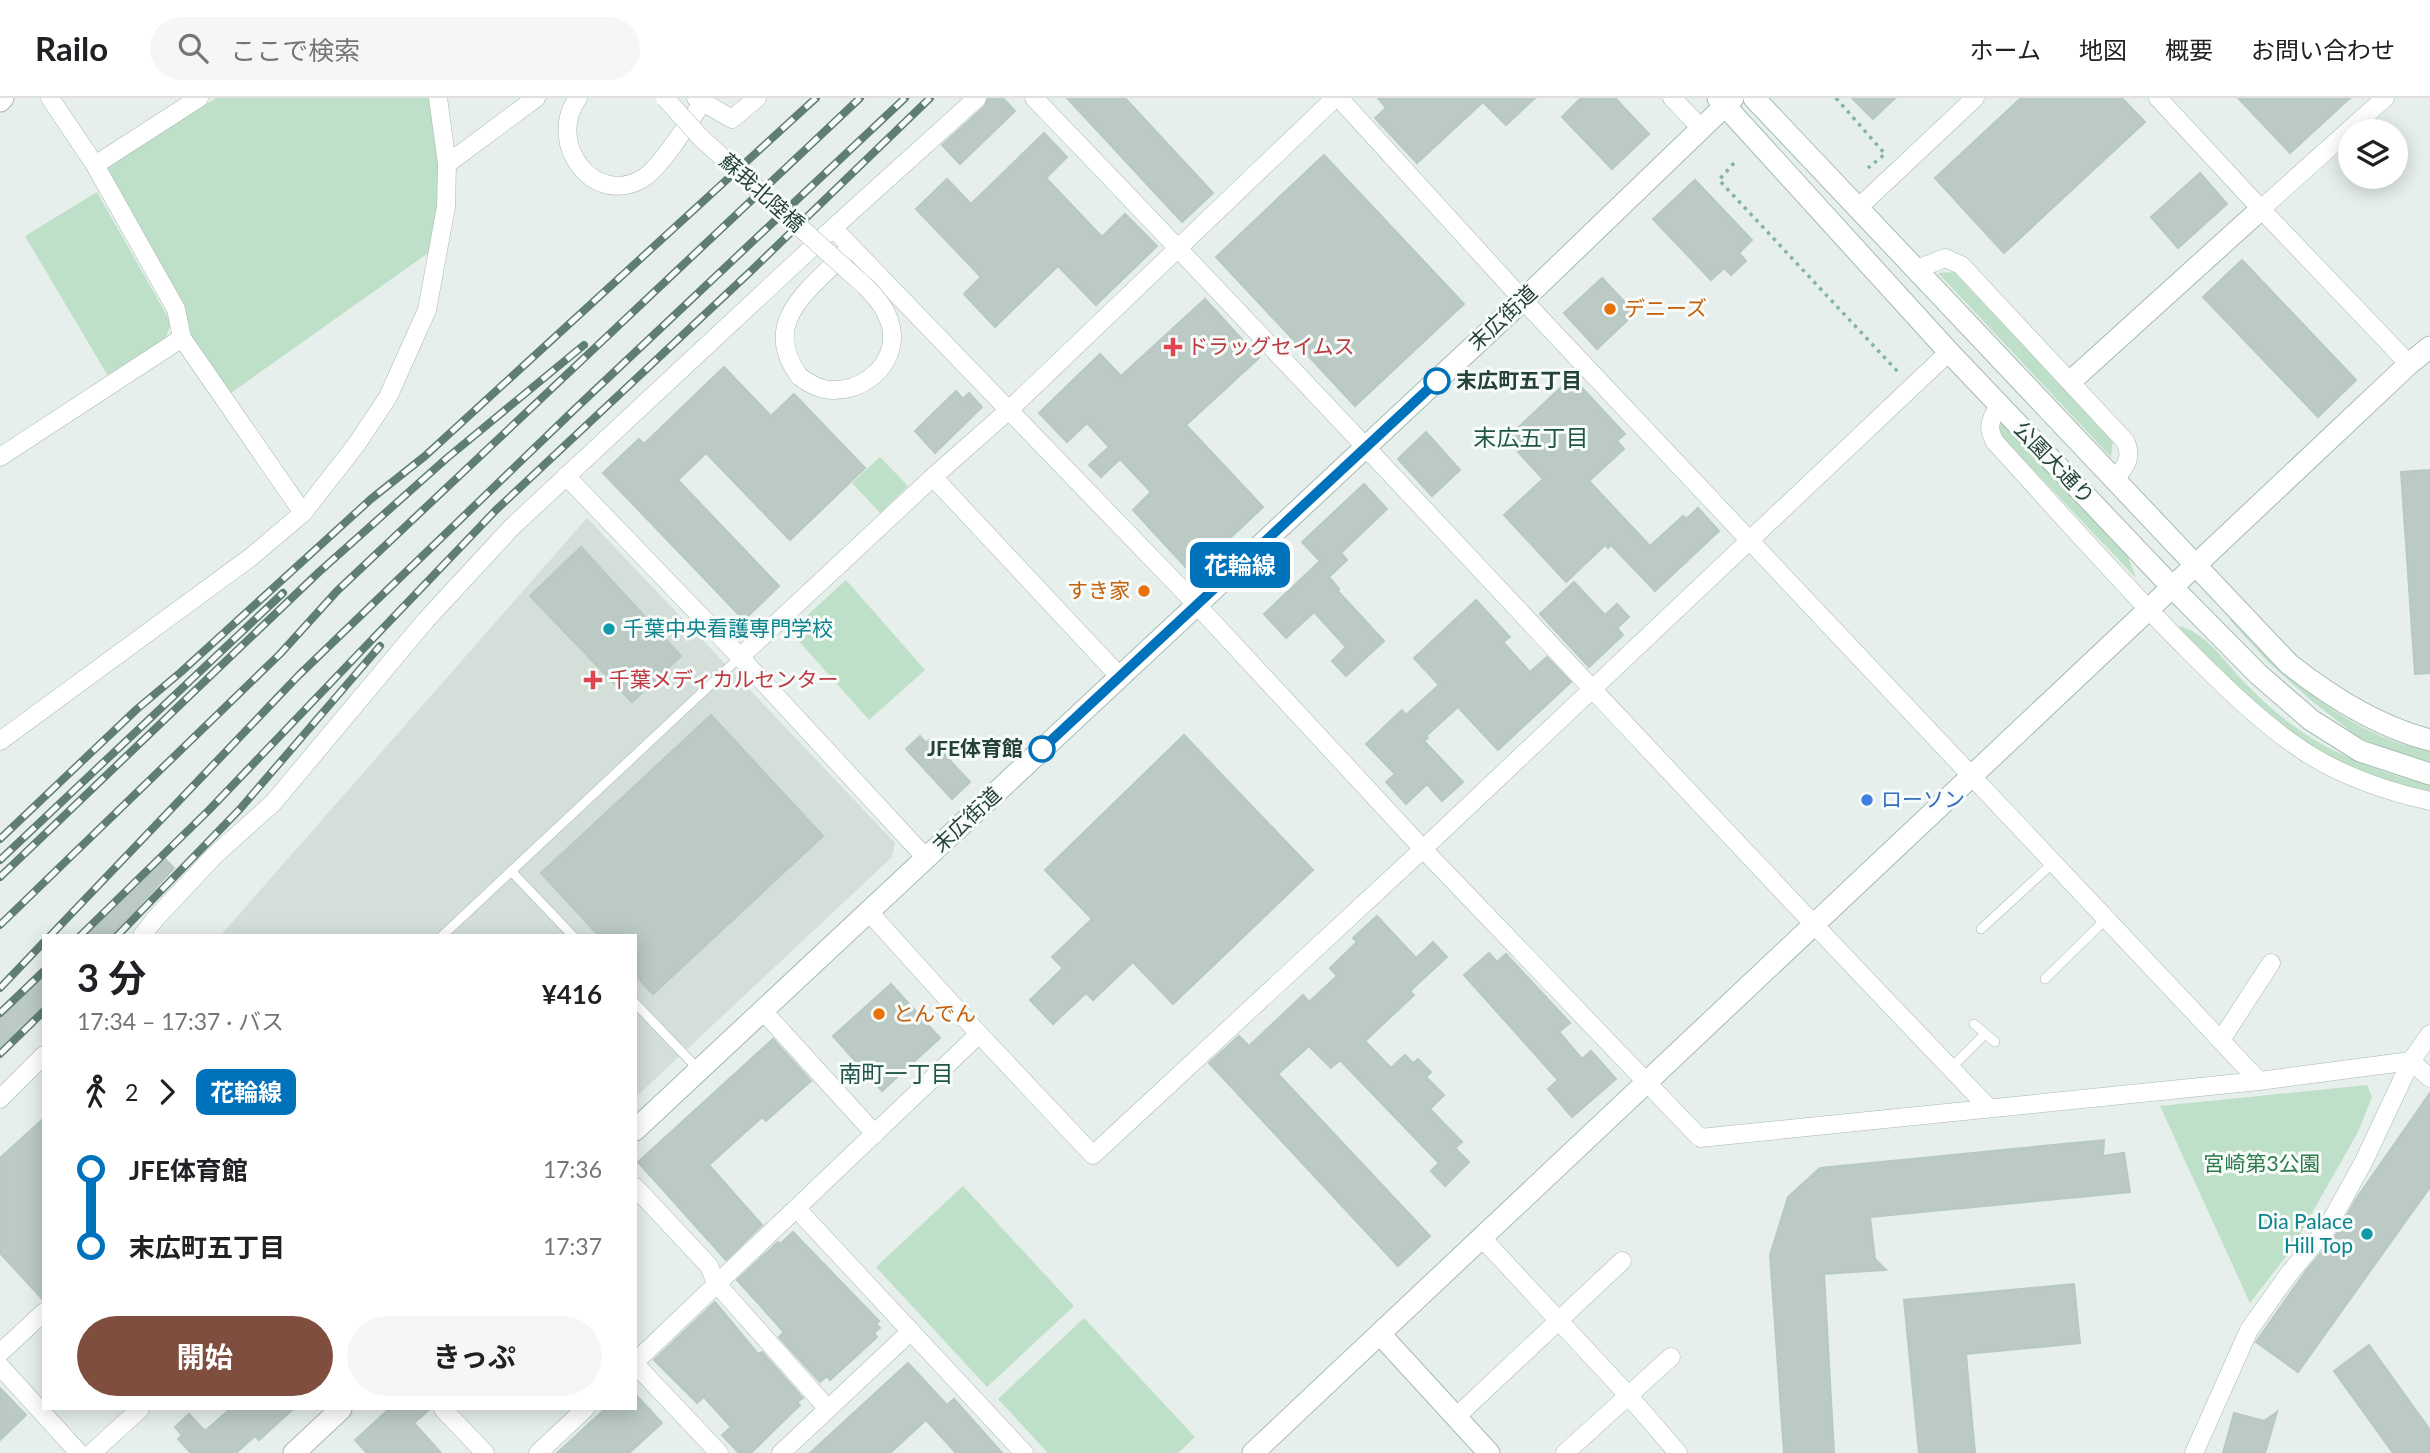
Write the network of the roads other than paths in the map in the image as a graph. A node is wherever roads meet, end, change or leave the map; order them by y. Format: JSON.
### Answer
{"nodes":[{"id":1,"x":50,"y":98,"type":"edge"},
{"id":2,"x":199,"y":98,"type":"edge"},
{"id":3,"x":438,"y":98,"type":"edge"},
{"id":4,"x":536,"y":98,"type":"edge"},
{"id":5,"x":578,"y":98,"type":"edge"},
{"id":6,"x":665,"y":98,"type":"edge"},
{"id":7,"x":757,"y":98,"type":"edge"},
{"id":8,"x":977,"y":98,"type":"edge"},
{"id":9,"x":1034,"y":98,"type":"edge"},
{"id":10,"x":1337,"y":98,"type":"edge"},
{"id":11,"x":1672,"y":98,"type":"edge"},
{"id":12,"x":1754,"y":98,"type":"edge"},
{"id":13,"x":1975,"y":98,"type":"edge"},
{"id":14,"x":2158,"y":98,"type":"edge"},
{"id":15,"x":2385,"y":98,"type":"edge"},
{"id":16,"x":699,"y":101,"type":"edge"},
{"id":17,"x":1725,"y":101,"type":"edge"},
{"id":18,"x":1701,"y":128,"type":"junction"},
{"id":19,"x":447,"y":164,"type":"junction"},
{"id":20,"x":95,"y":165,"type":"junction"},
{"id":21,"x":1858,"y":208,"type":"junction"},
{"id":22,"x":2260,"y":209,"type":"junction"},
{"id":23,"x":833,"y":228,"type":"junction"},
{"id":24,"x":852,"y":246,"type":"junction"},
{"id":25,"x":1178,"y":246,"type":"junction"},
{"id":26,"x":1917,"y":269,"type":"junction"},
{"id":27,"x":1523,"y":300,"type":"junction"},
{"id":28,"x":182,"y":338,"type":"junction"},
{"id":29,"x":2430,"y":348,"type":"edge"},
{"id":30,"x":1949,"y":352,"type":"junction"},
{"id":31,"x":2409,"y":364,"type":"junction"},
{"id":32,"x":2071,"y":381,"type":"junction"},
{"id":33,"x":1999,"y":405,"type":"junction"},
{"id":34,"x":1009,"y":410,"type":"junction"},
{"id":35,"x":1365,"y":448,"type":"junction"},
{"id":36,"x":0,"y":457,"type":"edge"},
{"id":37,"x":566,"y":476,"type":"junction"},
{"id":38,"x":933,"y":477,"type":"junction"},
{"id":39,"x":2116,"y":478,"type":"junction"},
{"id":40,"x":303,"y":513,"type":"junction"},
{"id":41,"x":1749,"y":539,"type":"junction"},
{"id":42,"x":2197,"y":566,"type":"junction"},
{"id":43,"x":2173,"y":588,"type":"junction"},
{"id":44,"x":1197,"y":605,"type":"junction"},
{"id":45,"x":2149,"y":610,"type":"junction"},
{"id":46,"x":740,"y":657,"type":"junction"},
{"id":47,"x":1120,"y":677,"type":"junction"},
{"id":48,"x":1591,"y":687,"type":"junction"},
{"id":49,"x":2430,"y":740,"type":"edge"},
{"id":50,"x":0,"y":741,"type":"edge"},
{"id":51,"x":1972,"y":774,"type":"junction"},
{"id":52,"x":2430,"y":774,"type":"edge"},
{"id":53,"x":2430,"y":800,"type":"edge"},
{"id":54,"x":1423,"y":849,"type":"junction"},
{"id":55,"x":926,"y":858,"type":"junction"},
{"id":56,"x":2054,"y":862,"type":"junction"},
{"id":57,"x":511,"y":871,"type":"junction"},
{"id":58,"x":869,"y":912,"type":"junction"},
{"id":59,"x":2107,"y":918,"type":"junction"},
{"id":60,"x":1813,"y":925,"type":"junction"},
{"id":61,"x":1982,"y":929,"type":"dead end"},
{"id":62,"x":144,"y":934,"type":"edge"},
{"id":63,"x":445,"y":934,"type":"edge"},
{"id":64,"x":571,"y":934,"type":"edge"},
{"id":65,"x":2271,"y":963,"type":"dead end"},
{"id":66,"x":2045,"y":979,"type":"dead end"},
{"id":67,"x":637,"y":1005,"type":"edge"},
{"id":68,"x":763,"y":1011,"type":"junction"},
{"id":69,"x":1974,"y":1024,"type":"dead end"},
{"id":70,"x":979,"y":1034,"type":"junction"},
{"id":71,"x":1985,"y":1034,"type":"junction"},
{"id":72,"x":2430,"y":1034,"type":"edge"},
{"id":73,"x":2221,"y":1040,"type":"junction"},
{"id":74,"x":1995,"y":1042,"type":"dead end"},
{"id":75,"x":42,"y":1057,"type":"edge"},
{"id":76,"x":2411,"y":1061,"type":"junction"},
{"id":77,"x":1951,"y":1068,"type":"junction"},
{"id":78,"x":699,"y":1070,"type":"junction"},
{"id":79,"x":2430,"y":1078,"type":"edge"},
{"id":80,"x":2259,"y":1081,"type":"junction"},
{"id":81,"x":1646,"y":1082,"type":"junction"},
{"id":82,"x":0,"y":1099,"type":"edge"},
{"id":83,"x":1989,"y":1108,"type":"junction"},
{"id":84,"x":637,"y":1128,"type":"edge"},
{"id":85,"x":875,"y":1134,"type":"junction"},
{"id":86,"x":637,"y":1189,"type":"edge"},
{"id":87,"x":797,"y":1209,"type":"junction"},
{"id":88,"x":1482,"y":1238,"type":"junction"},
{"id":89,"x":1622,"y":1261,"type":"dead end"},
{"id":90,"x":716,"y":1283,"type":"junction"},
{"id":91,"x":42,"y":1314,"type":"edge"},
{"id":92,"x":1557,"y":1321,"type":"junction"},
{"id":93,"x":910,"y":1332,"type":"junction"},
{"id":94,"x":1380,"y":1334,"type":"junction"},
{"id":95,"x":0,"y":1353,"type":"edge"},
{"id":96,"x":1671,"y":1357,"type":"dead end"},
{"id":97,"x":637,"y":1361,"type":"edge"},
{"id":98,"x":637,"y":1365,"type":"edge"},
{"id":99,"x":0,"y":1366,"type":"edge"},
{"id":100,"x":1628,"y":1395,"type":"junction"},
{"id":101,"x":828,"y":1409,"type":"junction"},
{"id":102,"x":139,"y":1410,"type":"edge"},
{"id":103,"x":340,"y":1410,"type":"edge"},
{"id":104,"x":444,"y":1410,"type":"edge"},
{"id":105,"x":584,"y":1410,"type":"edge"},
{"id":106,"x":1456,"y":1417,"type":"junction"},
{"id":107,"x":79,"y":1453,"type":"edge"},
{"id":108,"x":92,"y":1453,"type":"edge"},
{"id":109,"x":294,"y":1453,"type":"edge"},
{"id":110,"x":485,"y":1453,"type":"edge"},
{"id":111,"x":538,"y":1453,"type":"edge"},
{"id":112,"x":719,"y":1453,"type":"edge"},
{"id":113,"x":781,"y":1453,"type":"edge"},
{"id":114,"x":1024,"y":1453,"type":"edge"},
{"id":115,"x":1254,"y":1453,"type":"edge"},
{"id":116,"x":1489,"y":1453,"type":"edge"},
{"id":117,"x":1565,"y":1453,"type":"edge"},
{"id":118,"x":1678,"y":1453,"type":"edge"},
{"id":119,"x":2194,"y":1453,"type":"edge"}],
"edges":[{"from":1,"to":20,"type":"street"},
{"from":2,"to":20,"type":"street"},
{"from":3,"to":19,"type":"street"},
{"from":4,"to":19,"type":"street"},
{"from":5,"to":16,"type":"street"},
{"from":6,"to":24,"type":"street","name":"蘇我北陸橋","bridge":true},
{"from":7,"to":16,"type":"street"},
{"from":8,"to":23,"type":"street"},
{"from":9,"to":25,"type":"street"},
{"from":10,"to":25,"type":"street"},
{"from":10,"to":27,"type":"street"},
{"from":11,"to":18,"type":"street"},
{"from":12,"to":21,"type":"street","name":"公園大通り"},
{"from":13,"to":21,"type":"street"},
{"from":14,"to":22,"type":"street"},
{"from":15,"to":22,"type":"street"},
{"from":17,"to":18,"type":"street","name":"末広街道"},
{"from":17,"to":30,"type":"street","name":"公園大通り"},
{"from":18,"to":27,"type":"street","name":"末広街道"},
{"from":19,"to":40,"type":"street"},
{"from":20,"to":28,"type":"street"},
{"from":21,"to":26,"type":"street","name":"公園大通り"},
{"from":22,"to":31,"type":"street"},
{"from":22,"to":32,"type":"street"},
{"from":23,"to":24,"type":"street"},
{"from":23,"to":37,"type":"street"},
{"from":24,"to":34,"type":"street"},
{"from":25,"to":34,"type":"street"},
{"from":25,"to":35,"type":"street"},
{"from":26,"to":32,"type":"street"},
{"from":26,"to":39,"type":"street","name":"公園大通り"},
{"from":27,"to":35,"type":"street","name":"末広街道"},
{"from":27,"to":41,"type":"street"},
{"from":28,"to":36,"type":"street"},
{"from":28,"to":40,"type":"street"},
{"from":29,"to":31,"type":"street"},
{"from":30,"to":33,"type":"street","name":"公園大通り"},
{"from":30,"to":41,"type":"street"},
{"from":31,"to":42,"type":"street"},
{"from":32,"to":39,"type":"street"},
{"from":33,"to":43,"type":"street","name":"公園大通り"},
{"from":33,"to":45,"type":"street"},
{"from":34,"to":38,"type":"street"},
{"from":34,"to":44,"type":"street"},
{"from":35,"to":44,"type":"street","name":"末広街道"},
{"from":35,"to":48,"type":"street"},
{"from":37,"to":46,"type":"street"},
{"from":37,"to":62,"type":"street"},
{"from":38,"to":46,"type":"street"},
{"from":38,"to":47,"type":"street"},
{"from":39,"to":42,"type":"street","name":"公園大通り"},
{"from":40,"to":50,"type":"street"},
{"from":41,"to":48,"type":"street"},
{"from":41,"to":51,"type":"street"},
{"from":42,"to":43,"type":"street"},
{"from":42,"to":49,"type":"street","name":"公園大通り"},
{"from":43,"to":45,"type":"street"},
{"from":43,"to":52,"type":"street","name":"公園大通り"},
{"from":44,"to":47,"type":"street","name":"末広街道"},
{"from":44,"to":54,"type":"street"},
{"from":45,"to":51,"type":"street"},
{"from":45,"to":53,"type":"street"},
{"from":46,"to":55,"type":"street"},
{"from":46,"to":57,"type":"lane"},
{"from":47,"to":55,"type":"street","name":"末広街道"},
{"from":48,"to":54,"type":"street"},
{"from":48,"to":60,"type":"street"},
{"from":51,"to":56,"type":"street"},
{"from":51,"to":60,"type":"street"},
{"from":54,"to":70,"type":"street"},
{"from":54,"to":81,"type":"street"},
{"from":55,"to":58,"type":"street","name":"末広街道"},
{"from":56,"to":59,"type":"street"},
{"from":56,"to":61,"type":"lane"},
{"from":57,"to":63,"type":"lane"},
{"from":57,"to":64,"type":"lane"},
{"from":58,"to":68,"type":"street","name":"末広街道"},
{"from":58,"to":70,"type":"street"},
{"from":59,"to":66,"type":"lane"},
{"from":59,"to":73,"type":"street"},
{"from":60,"to":77,"type":"street"},
{"from":60,"to":81,"type":"street"},
{"from":65,"to":73,"type":"street"},
{"from":67,"to":78,"type":"lane"},
{"from":68,"to":78,"type":"street","name":"末広街道"},
{"from":68,"to":85,"type":"street"},
{"from":69,"to":71,"type":"lane"},
{"from":70,"to":85,"type":"street"},
{"from":71,"to":74,"type":"lane"},
{"from":71,"to":77,"type":"lane"},
{"from":72,"to":76,"type":"street"},
{"from":73,"to":80,"type":"street"},
{"from":75,"to":82,"type":"street"},
{"from":76,"to":79,"type":"street"},
{"from":76,"to":80,"type":"street"},
{"from":76,"to":119,"type":"street"},
{"from":77,"to":83,"type":"street"},
{"from":78,"to":84,"type":"street","name":"末広街道"},
{"from":80,"to":83,"type":"street"},
{"from":81,"to":83,"type":"street"},
{"from":81,"to":88,"type":"street"},
{"from":85,"to":87,"type":"street"},
{"from":86,"to":90,"type":"street"},
{"from":87,"to":90,"type":"street"},
{"from":87,"to":93,"type":"street"},
{"from":88,"to":92,"type":"street"},
{"from":88,"to":94,"type":"street"},
{"from":89,"to":92,"type":"street"},
{"from":90,"to":97,"type":"street"},
{"from":90,"to":101,"type":"street"},
{"from":91,"to":95,"type":"street"},
{"from":92,"to":100,"type":"street"},
{"from":92,"to":106,"type":"street"},
{"from":93,"to":101,"type":"street"},
{"from":93,"to":114,"type":"street"},
{"from":94,"to":106,"type":"street"},
{"from":94,"to":115,"type":"street"},
{"from":96,"to":100,"type":"street"},
{"from":98,"to":112,"type":"street"},
{"from":99,"to":107,"type":"street"},
{"from":100,"to":117,"type":"street"},
{"from":100,"to":118,"type":"street"},
{"from":101,"to":113,"type":"street"},
{"from":102,"to":108,"type":"street"},
{"from":103,"to":109,"type":"street"},
{"from":104,"to":110,"type":"street"},
{"from":105,"to":111,"type":"street"},
{"from":106,"to":116,"type":"street"}]}
